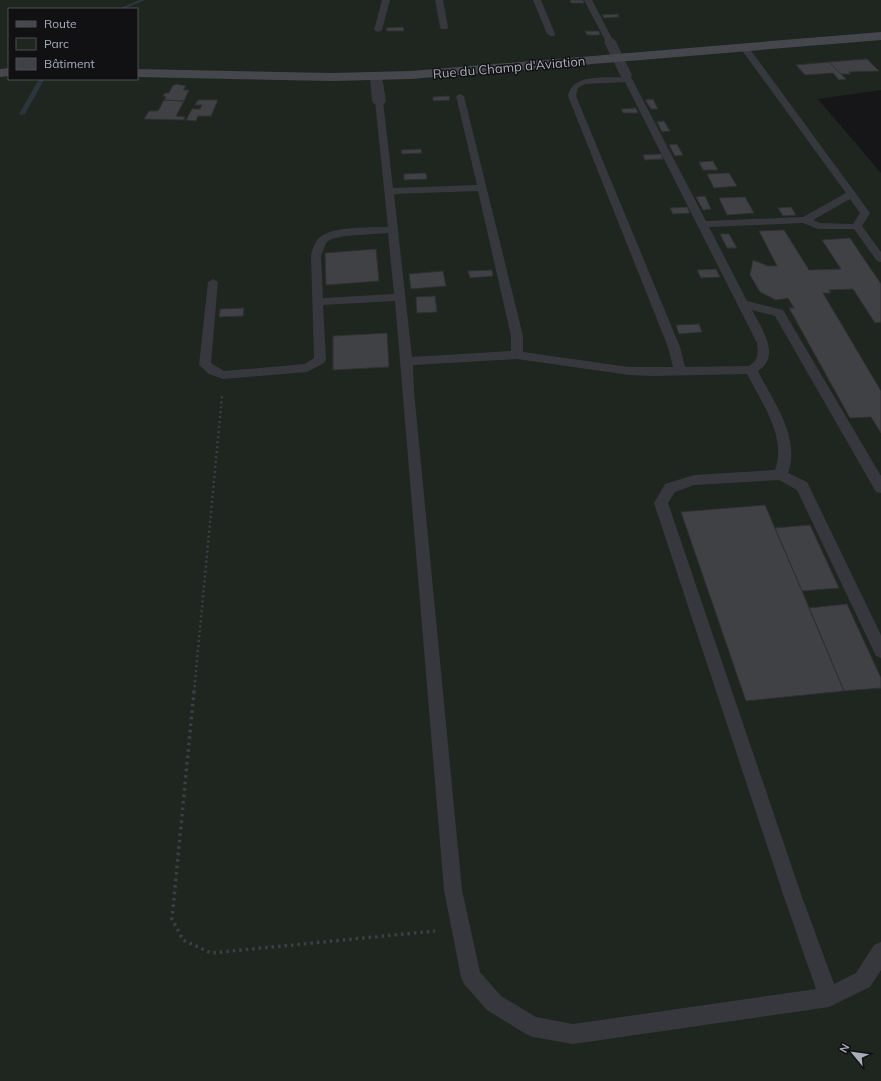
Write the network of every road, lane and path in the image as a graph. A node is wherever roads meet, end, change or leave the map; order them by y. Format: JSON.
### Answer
{"nodes":[{"id":1,"x":386,"y":0,"type":"edge"},
{"id":2,"x":439,"y":0,"type":"edge"},
{"id":3,"x":537,"y":0,"type":"edge"},
{"id":4,"x":588,"y":0,"type":"edge"},
{"id":5,"x":444,"y":27,"type":"dead end"},
{"id":6,"x":378,"y":30,"type":"dead end"},
{"id":7,"x":551,"y":34,"type":"dead end"},
{"id":8,"x":881,"y":36,"type":"edge"},
{"id":9,"x":610,"y":42,"type":"joint"},
{"id":10,"x":744,"y":47,"type":"junction"},
{"id":11,"x":618,"y":58,"type":"junction"},
{"id":12,"x":138,"y":73,"type":"edge"},
{"id":13,"x":376,"y":76,"type":"junction"},
{"id":14,"x":628,"y":77,"type":"junction"},
{"id":15,"x":460,"y":96,"type":"dead end"},
{"id":16,"x":379,"y":101,"type":"joint"},
{"id":17,"x":482,"y":188,"type":"junction"},
{"id":18,"x":389,"y":191,"type":"junction"},
{"id":19,"x":852,"y":194,"type":"junction"},
{"id":20,"x":805,"y":220,"type":"junction"},
{"id":21,"x":703,"y":224,"type":"junction"},
{"id":22,"x":858,"y":226,"type":"junction"},
{"id":23,"x":393,"y":230,"type":"junction"},
{"id":24,"x":881,"y":259,"type":"edge"},
{"id":25,"x":213,"y":282,"type":"dead end"},
{"id":26,"x":400,"y":297,"type":"junction"},
{"id":27,"x":317,"y":302,"type":"junction"},
{"id":28,"x":743,"y":304,"type":"junction"},
{"id":29,"x":517,"y":355,"type":"junction"},
{"id":30,"x":407,"y":361,"type":"junction"},
{"id":31,"x":751,"y":370,"type":"junction"},
{"id":32,"x":680,"y":371,"type":"junction"},
{"id":33,"x":224,"y":375,"type":"junction"},
{"id":34,"x":780,"y":474,"type":"junction"},
{"id":35,"x":881,"y":488,"type":"edge"},
{"id":36,"x":881,"y":651,"type":"edge"},
{"id":37,"x":461,"y":928,"type":"junction"},
{"id":38,"x":881,"y":952,"type":"edge"},
{"id":39,"x":829,"y":997,"type":"junction"}],
"edges":[{"from":1,"to":6,"type":"lane"},
{"from":2,"to":5,"type":"lane"},
{"from":3,"to":7,"type":"lane"},
{"from":4,"to":9,"type":"lane"},
{"from":8,"to":10,"type":"street","name":"Rue du Champ d'Aviation"},
{"from":9,"to":11,"type":"street"},
{"from":10,"to":11,"type":"street","name":"Rue du Champ d'Aviation"},
{"from":10,"to":19,"type":"lane"},
{"from":11,"to":13,"type":"street","name":"Rue du Champ d'Aviation"},
{"from":11,"to":14,"type":"street"},
{"from":12,"to":13,"type":"street","name":"Rue du Champ d'Aviation"},
{"from":13,"to":16,"type":"street"},
{"from":14,"to":21,"type":"lane"},
{"from":14,"to":32,"type":"lane"},
{"from":15,"to":17,"type":"lane"},
{"from":16,"to":18,"type":"lane"},
{"from":17,"to":18,"type":"lane"},
{"from":17,"to":29,"type":"lane"},
{"from":18,"to":23,"type":"lane"},
{"from":19,"to":20,"type":"lane"},
{"from":19,"to":22,"type":"lane"},
{"from":20,"to":21,"type":"lane"},
{"from":20,"to":22,"type":"lane"},
{"from":21,"to":28,"type":"lane"},
{"from":22,"to":24,"type":"lane"},
{"from":23,"to":26,"type":"lane"},
{"from":23,"to":27,"type":"lane"},
{"from":25,"to":33,"type":"lane"},
{"from":26,"to":27,"type":"lane"},
{"from":26,"to":30,"type":"lane"},
{"from":27,"to":33,"type":"lane"},
{"from":28,"to":31,"type":"lane"},
{"from":28,"to":35,"type":"lane"},
{"from":29,"to":30,"type":"lane"},
{"from":29,"to":32,"type":"lane"},
{"from":30,"to":37,"type":"lane"},
{"from":31,"to":32,"type":"lane"},
{"from":31,"to":34,"type":"lane"},
{"from":33,"to":37,"type":"path"},
{"from":34,"to":36,"type":"lane"},
{"from":34,"to":39,"type":"lane"},
{"from":37,"to":39,"type":"lane"},
{"from":38,"to":39,"type":"lane"}]}
